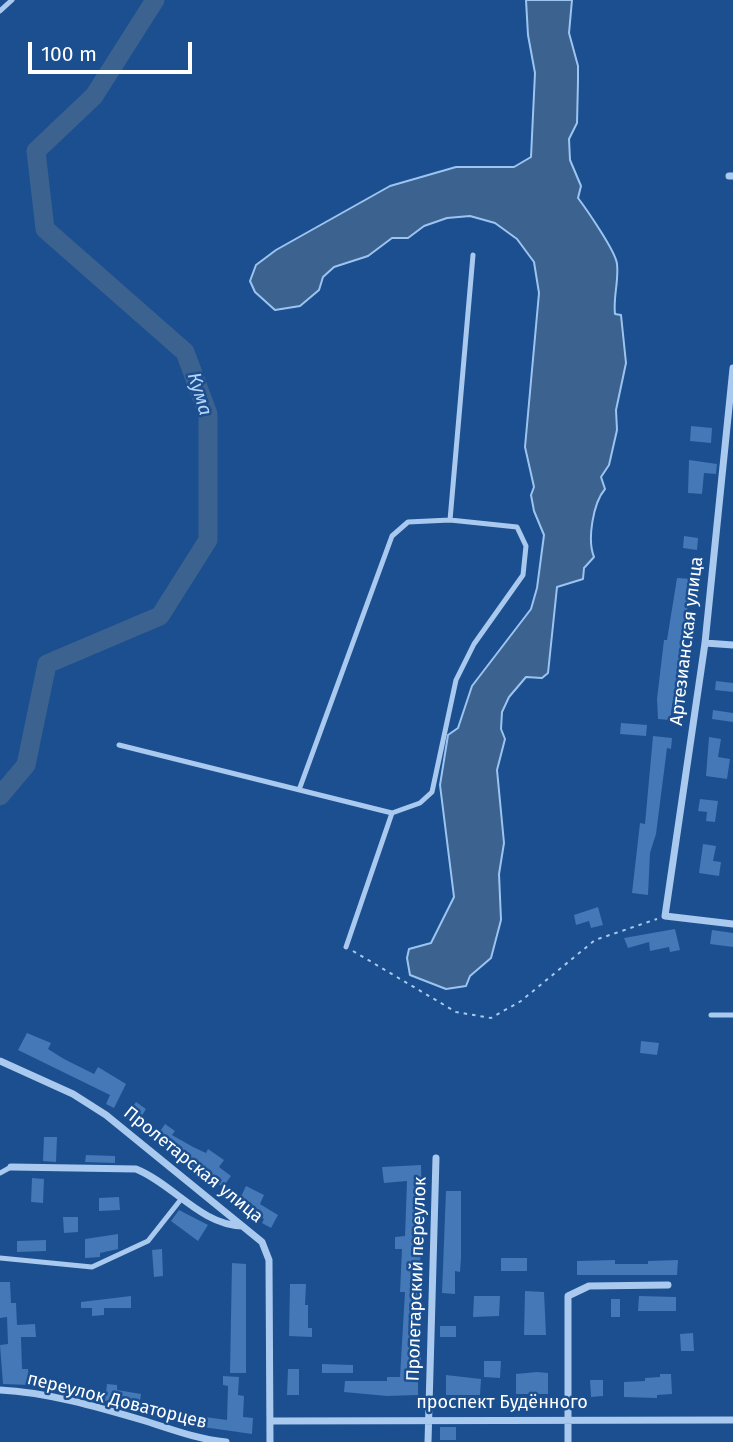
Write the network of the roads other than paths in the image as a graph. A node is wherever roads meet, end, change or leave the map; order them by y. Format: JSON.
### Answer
{"nodes":[{"id":1,"x":12,"y":0,"type":"edge"},
{"id":2,"x":0,"y":11,"type":"edge"},
{"id":3,"x":473,"y":255,"type":"dead end"},
{"id":4,"x":733,"y":368,"type":"edge"},
{"id":5,"x":450,"y":520,"type":"junction"},
{"id":6,"x":705,"y":643,"type":"junction"},
{"id":7,"x":733,"y":645,"type":"edge"},
{"id":8,"x":118,"y":745,"type":"dead end"},
{"id":9,"x":299,"y":790,"type":"junction"},
{"id":10,"x":392,"y":813,"type":"junction"},
{"id":11,"x":733,"y":925,"type":"edge"},
{"id":12,"x":346,"y":947,"type":"road end"},
{"id":13,"x":711,"y":1015,"type":"dead end"},
{"id":14,"x":733,"y":1015,"type":"edge"},
{"id":15,"x":0,"y":1061,"type":"edge"},
{"id":16,"x":436,"y":1158,"type":"dead end"},
{"id":17,"x":11,"y":1167,"type":"joint"},
{"id":18,"x":0,"y":1173,"type":"edge"},
{"id":19,"x":182,"y":1198,"type":"junction"},
{"id":20,"x":243,"y":1226,"type":"junction"},
{"id":21,"x":0,"y":1258,"type":"edge"},
{"id":22,"x":668,"y":1285,"type":"dead end"},
{"id":23,"x":0,"y":1390,"type":"edge"},
{"id":24,"x":568,"y":1418,"type":"junction"},
{"id":25,"x":430,"y":1419,"type":"junction"},
{"id":26,"x":271,"y":1420,"type":"junction"},
{"id":27,"x":733,"y":1420,"type":"edge"},
{"id":28,"x":226,"y":1442,"type":"edge"},
{"id":29,"x":270,"y":1442,"type":"edge"},
{"id":30,"x":428,"y":1442,"type":"edge"},
{"id":31,"x":568,"y":1442,"type":"edge"}],
"edges":[{"from":1,"to":2,"type":"lane"},
{"from":3,"to":5,"type":"lane"},
{"from":4,"to":6,"type":"street","name":"Артезианская улица"},
{"from":5,"to":9,"type":"lane"},
{"from":5,"to":10,"type":"lane"},
{"from":6,"to":7,"type":"street"},
{"from":6,"to":11,"type":"street","name":"Артезианская улица"},
{"from":8,"to":9,"type":"lane"},
{"from":9,"to":10,"type":"lane"},
{"from":10,"to":12,"type":"lane"},
{"from":13,"to":14,"type":"lane"},
{"from":15,"to":20,"type":"street","name":"Пролетарская улица"},
{"from":16,"to":25,"type":"street","name":"Пролетарский переулок"},
{"from":17,"to":18,"type":"lane"},
{"from":17,"to":19,"type":"street"},
{"from":19,"to":20,"type":"street"},
{"from":19,"to":21,"type":"lane"},
{"from":20,"to":26,"type":"street","name":"Пролетарская улица"},
{"from":22,"to":24,"type":"street"},
{"from":23,"to":28,"type":"street","name":"переулок Доваторцев"},
{"from":24,"to":25,"type":"street","name":"проспект Будённого"},
{"from":24,"to":27,"type":"street","name":"проспект Будённого"},
{"from":24,"to":31,"type":"street"},
{"from":25,"to":26,"type":"street","name":"проспект Будённого"},
{"from":25,"to":30,"type":"street","name":"Пролетарский переулок"},
{"from":26,"to":29,"type":"street","name":"Пролетарская улица"}]}
